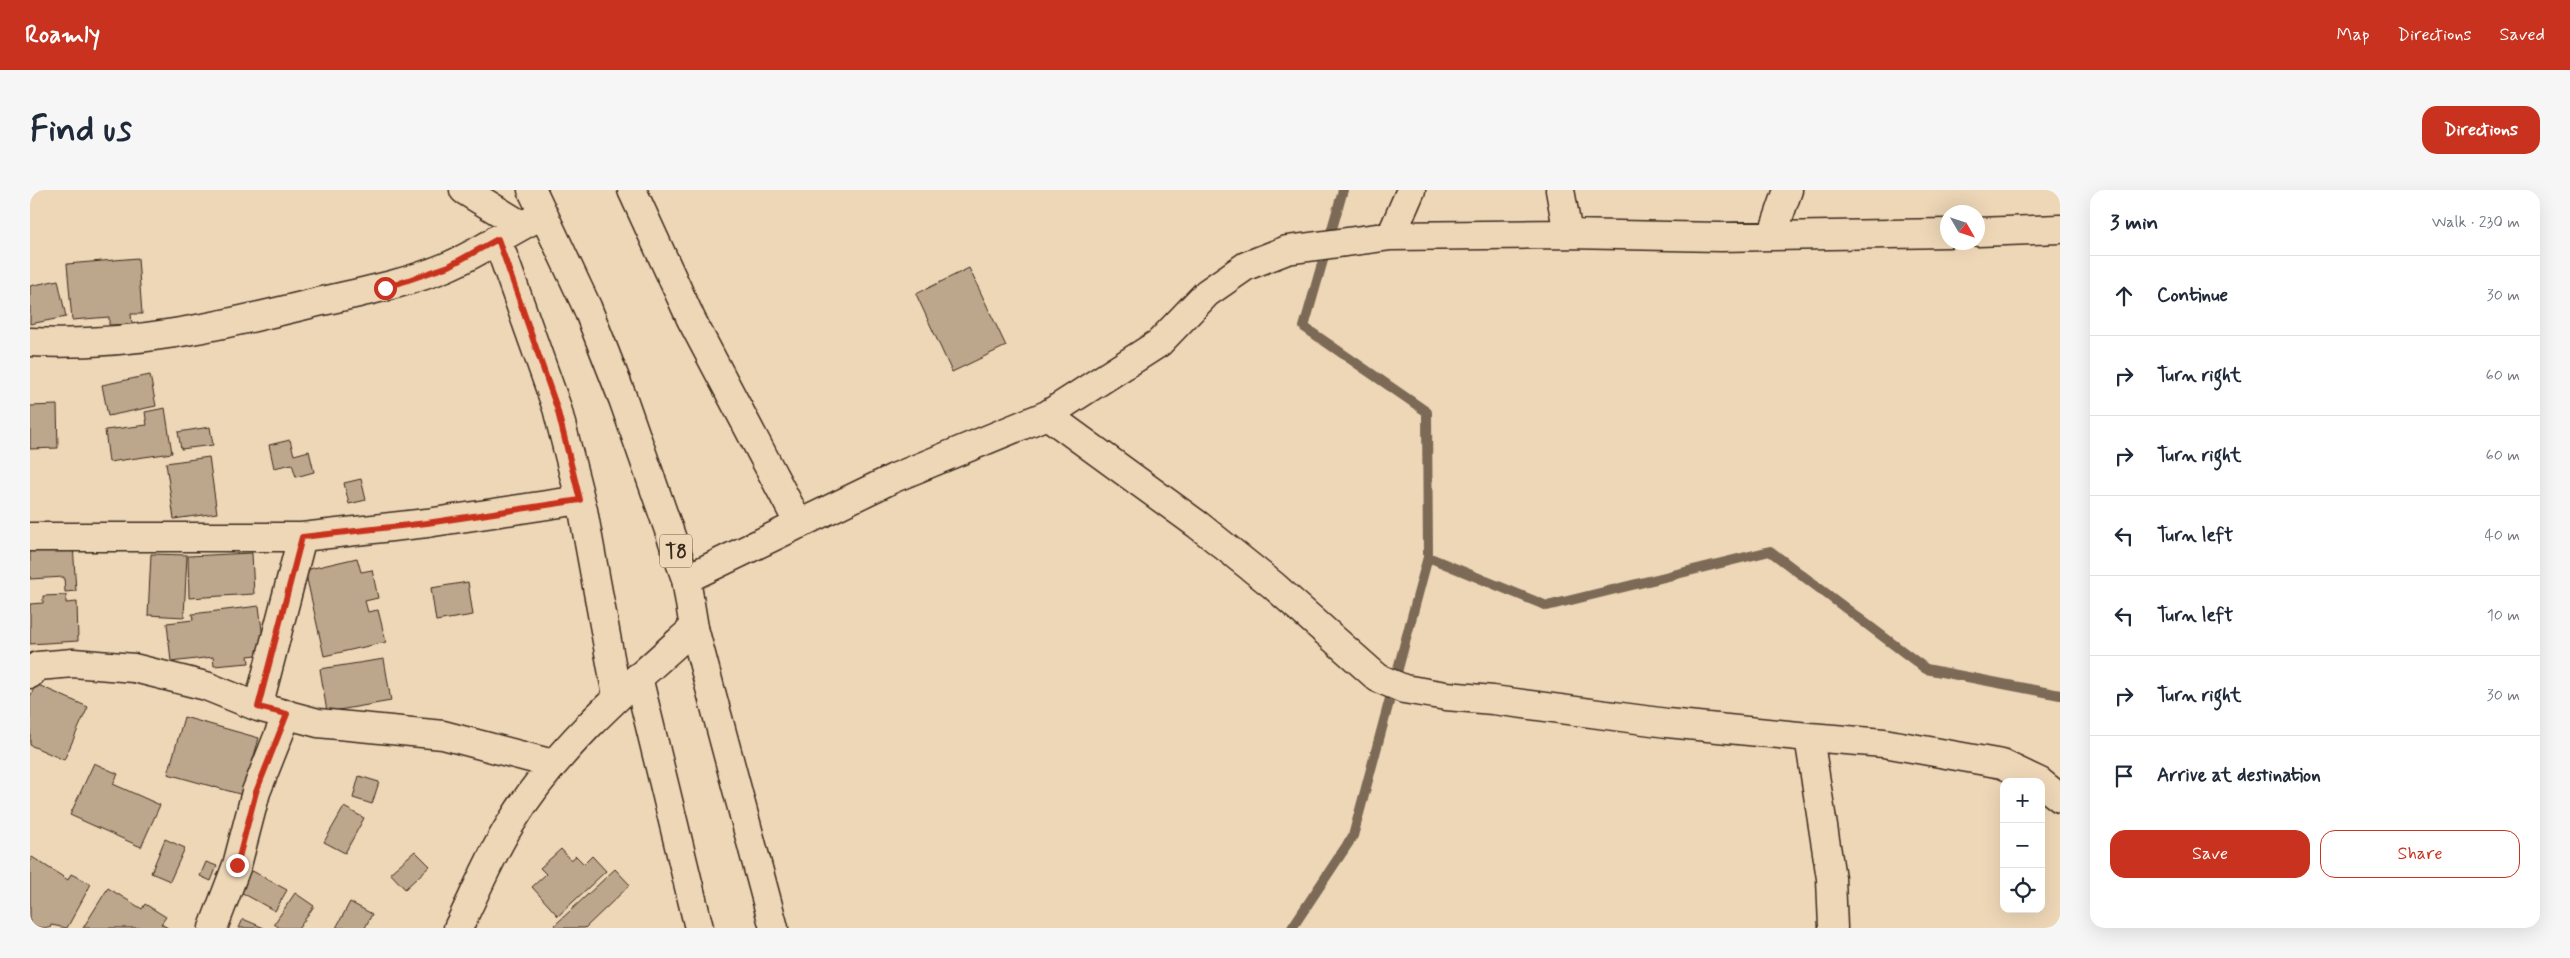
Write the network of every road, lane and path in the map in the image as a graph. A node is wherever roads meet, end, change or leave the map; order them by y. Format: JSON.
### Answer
{"nodes":[{"id":1,"x":464,"y":190,"type":"edge"},
{"id":2,"x":532,"y":190,"type":"edge"},
{"id":3,"x":632,"y":190,"type":"edge"},
{"id":4,"x":1411,"y":190,"type":"edge"},
{"id":5,"x":1560,"y":190,"type":"edge"},
{"id":6,"x":1788,"y":190,"type":"edge"},
{"id":7,"x":532,"y":220,"type":"junction"},
{"id":8,"x":2060,"y":229,"type":"edge"},
{"id":9,"x":1985,"y":232,"type":"edge"},
{"id":10,"x":1940,"y":233,"type":"edge"},
{"id":11,"x":1568,"y":234,"type":"junction"},
{"id":12,"x":1391,"y":236,"type":"junction"},
{"id":13,"x":1772,"y":236,"type":"junction"},
{"id":14,"x":498,"y":239,"type":"junction"},
{"id":15,"x":30,"y":342,"type":"edge"},
{"id":16,"x":1047,"y":415,"type":"junction"},
{"id":17,"x":580,"y":500,"type":"junction"},
{"id":18,"x":799,"y":524,"type":"junction"},
{"id":19,"x":30,"y":537,"type":"edge"},
{"id":20,"x":302,"y":537,"type":"junction"},
{"id":21,"x":686,"y":579,"type":"junction"},
{"id":22,"x":694,"y":628,"type":"junction"},
{"id":23,"x":30,"y":674,"type":"edge"},
{"id":24,"x":638,"y":677,"type":"junction"},
{"id":25,"x":618,"y":696,"type":"junction"},
{"id":26,"x":258,"y":707,"type":"junction"},
{"id":27,"x":287,"y":714,"type":"junction"},
{"id":28,"x":1809,"y":737,"type":"junction"},
{"id":29,"x":553,"y":764,"type":"junction"},
{"id":30,"x":2032,"y":778,"type":"edge"},
{"id":31,"x":2045,"y":785,"type":"edge"},
{"id":32,"x":2060,"y":798,"type":"edge"},
{"id":33,"x":213,"y":928,"type":"edge"},
{"id":34,"x":458,"y":928,"type":"edge"},
{"id":35,"x":699,"y":928,"type":"edge"},
{"id":36,"x":774,"y":928,"type":"edge"},
{"id":37,"x":1833,"y":928,"type":"edge"}],
"edges":[{"from":1,"to":7,"type":"main road"},
{"from":2,"to":7,"type":"main road","number":"T8"},
{"from":3,"to":18,"type":"main road"},
{"from":4,"to":12,"type":"main road"},
{"from":5,"to":11,"type":"main road"},
{"from":6,"to":13,"type":"main road"},
{"from":7,"to":14,"type":"main road"},
{"from":7,"to":21,"type":"main road","number":"T8"},
{"from":8,"to":9,"type":"main road"},
{"from":10,"to":13,"type":"main road"},
{"from":11,"to":12,"type":"main road"},
{"from":11,"to":13,"type":"main road"},
{"from":12,"to":16,"type":"main road"},
{"from":14,"to":15,"type":"main road"},
{"from":14,"to":17,"type":"main road"},
{"from":16,"to":18,"type":"main road"},
{"from":16,"to":28,"type":"main road"},
{"from":17,"to":20,"type":"main road"},
{"from":17,"to":25,"type":"main road"},
{"from":18,"to":21,"type":"main road"},
{"from":19,"to":20,"type":"main road"},
{"from":20,"to":26,"type":"main road"},
{"from":21,"to":22,"type":"main road","number":"T8"},
{"from":22,"to":24,"type":"main road"},
{"from":22,"to":36,"type":"main road","number":"T8"},
{"from":23,"to":26,"type":"main road"},
{"from":24,"to":25,"type":"main road"},
{"from":24,"to":35,"type":"main road"},
{"from":25,"to":29,"type":"main road"},
{"from":26,"to":27,"type":"main road"},
{"from":27,"to":29,"type":"main road"},
{"from":27,"to":33,"type":"main road"},
{"from":28,"to":30,"type":"main road"},
{"from":28,"to":37,"type":"main road"},
{"from":29,"to":34,"type":"main road"},
{"from":31,"to":32,"type":"main road"}]}
